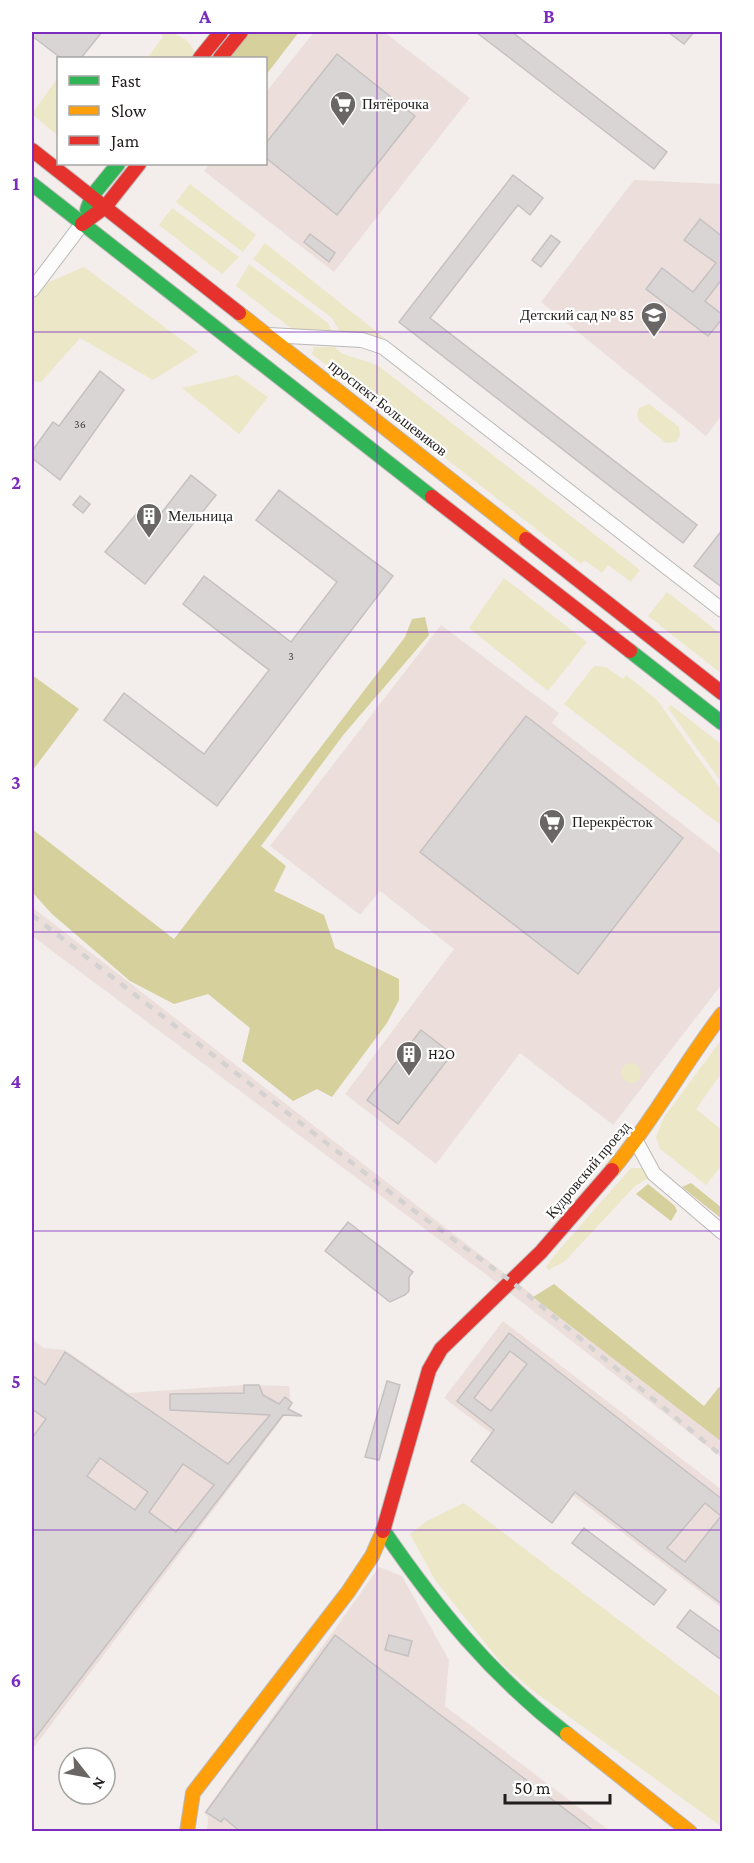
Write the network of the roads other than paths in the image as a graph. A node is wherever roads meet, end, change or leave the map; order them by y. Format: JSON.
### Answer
{"nodes":[{"id":1,"x":221,"y":32,"type":"edge"},
{"id":2,"x":241,"y":32,"type":"edge"},
{"id":3,"x":201,"y":57,"type":"edge"},
{"id":4,"x":221,"y":57,"type":"edge"},
{"id":5,"x":32,"y":150,"type":"edge"},
{"id":6,"x":117,"y":165,"type":"edge"},
{"id":7,"x":138,"y":165,"type":"edge"},
{"id":8,"x":32,"y":184,"type":"edge"},
{"id":9,"x":92,"y":196,"type":"junction"},
{"id":10,"x":105,"y":207,"type":"junction"},
{"id":11,"x":82,"y":224,"type":"junction"},
{"id":12,"x":32,"y":290,"type":"edge"},
{"id":13,"x":269,"y":335,"type":"junction"},
{"id":14,"x":374,"y":418,"type":"junction"},
{"id":15,"x":357,"y":438,"type":"junction"},
{"id":16,"x":723,"y":610,"type":"edge"},
{"id":17,"x":723,"y":693,"type":"edge"},
{"id":18,"x":723,"y":723,"type":"edge"},
{"id":19,"x":723,"y":1014,"type":"edge"},
{"id":20,"x":636,"y":1141,"type":"junction"},
{"id":21,"x":723,"y":1232,"type":"edge"},
{"id":22,"x":383,"y":1530,"type":"junction"},
{"id":23,"x":188,"y":1832,"type":"edge"},
{"id":24,"x":690,"y":1832,"type":"edge"}],
"edges":[{"from":1,"to":3,"type":"main road"},
{"from":2,"to":4,"type":"main road"},
{"from":5,"to":9,"type":"main road","name":"проспект Большевиков"},
{"from":6,"to":9,"type":"main road"},
{"from":7,"to":10,"type":"main road"},
{"from":8,"to":11,"type":"main road"},
{"from":9,"to":10,"type":"main road","name":"проспект Большевиков"},
{"from":9,"to":11,"type":"main road"},
{"from":10,"to":11,"type":"main road"},
{"from":10,"to":13,"type":"main road","name":"проспект Большевиков"},
{"from":11,"to":12,"type":"street"},
{"from":11,"to":15,"type":"main road"},
{"from":13,"to":14,"type":"main road","name":"проспект Большевиков"},
{"from":13,"to":16,"type":"street"},
{"from":14,"to":15,"type":"main road"},
{"from":14,"to":17,"type":"main road","name":"проспект Большевиков"},
{"from":15,"to":18,"type":"main road"},
{"from":19,"to":20,"type":"main road","name":"Кудровский проезд"},
{"from":20,"to":21,"type":"street"},
{"from":20,"to":22,"type":"main road","name":"Кудровский проезд"},
{"from":22,"to":23,"type":"main road","name":"Кудровский проезд"},
{"from":22,"to":24,"type":"main road"}]}
